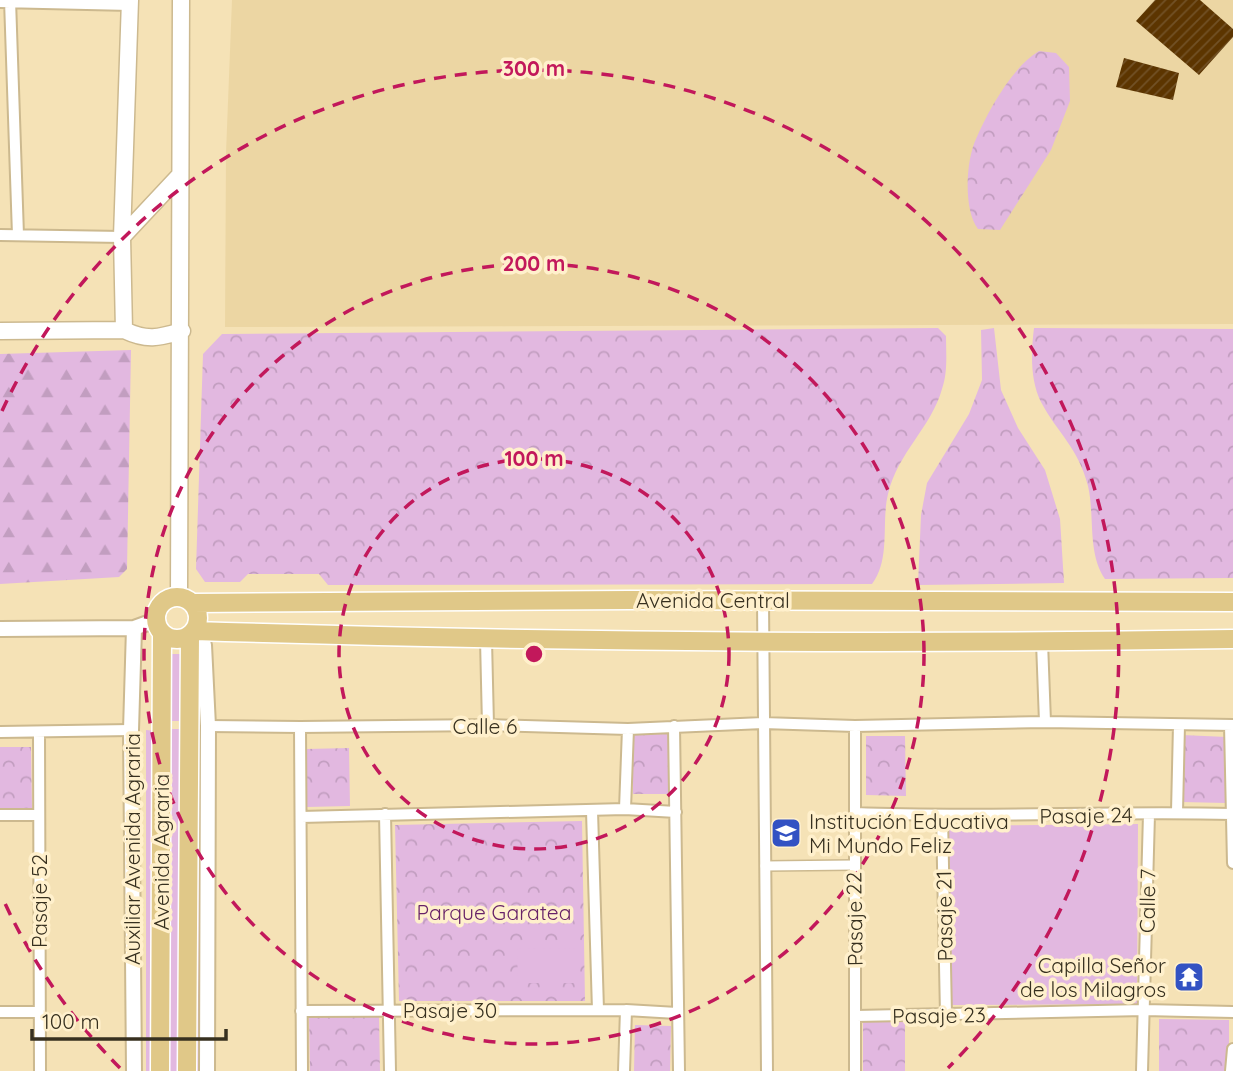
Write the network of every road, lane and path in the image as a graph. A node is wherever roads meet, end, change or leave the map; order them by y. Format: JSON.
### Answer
{"nodes":[{"id":1,"x":181,"y":0,"type":"edge"},
{"id":2,"x":6,"y":1,"type":"edge"},
{"id":3,"x":130,"y":3,"type":"edge"},
{"id":4,"x":180,"y":175,"type":"junction"},
{"id":5,"x":0,"y":235,"type":"edge"},
{"id":6,"x":18,"y":235,"type":"junction"},
{"id":7,"x":122,"y":237,"type":"junction"},
{"id":8,"x":124,"y":330,"type":"junction"},
{"id":9,"x":0,"y":331,"type":"edge"},
{"id":10,"x":182,"y":331,"type":"junction"},
{"id":11,"x":186,"y":600,"type":"junction"},
{"id":12,"x":763,"y":601,"type":"junction"},
{"id":13,"x":1233,"y":602,"type":"edge"},
{"id":14,"x":159,"y":627,"type":"junction"},
{"id":15,"x":134,"y":628,"type":"junction"},
{"id":16,"x":0,"y":629,"type":"edge"},
{"id":17,"x":192,"y":633,"type":"junction"},
{"id":18,"x":1233,"y":639,"type":"edge"},
{"id":19,"x":486,"y":640,"type":"junction"},
{"id":20,"x":764,"y":641,"type":"junction"},
{"id":21,"x":1042,"y":642,"type":"junction"},
{"id":22,"x":1045,"y":722,"type":"junction"},
{"id":23,"x":763,"y":723,"type":"junction"},
{"id":24,"x":1179,"y":724,"type":"junction"},
{"id":25,"x":1232,"y":724,"type":"edge"},
{"id":26,"x":488,"y":725,"type":"junction"},
{"id":27,"x":208,"y":726,"type":"junction"},
{"id":28,"x":674,"y":726,"type":"junction"},
{"id":29,"x":855,"y":726,"type":"junction"},
{"id":30,"x":300,"y":727,"type":"junction"},
{"id":31,"x":628,"y":729,"type":"junction"},
{"id":32,"x":131,"y":730,"type":"junction"},
{"id":33,"x":0,"y":732,"type":"edge"},
{"id":34,"x":39,"y":732,"type":"junction"},
{"id":35,"x":625,"y":810,"type":"junction"},
{"id":36,"x":592,"y":811,"type":"junction"},
{"id":37,"x":676,"y":812,"type":"junction"},
{"id":38,"x":1177,"y":812,"type":"junction"},
{"id":39,"x":856,"y":813,"type":"junction"},
{"id":40,"x":385,"y":814,"type":"junction"},
{"id":41,"x":1149,"y":814,"type":"junction"},
{"id":42,"x":1232,"y":814,"type":"edge"},
{"id":43,"x":0,"y":815,"type":"edge"},
{"id":44,"x":39,"y":815,"type":"junction"},
{"id":45,"x":942,"y":816,"type":"junction"},
{"id":46,"x":301,"y":817,"type":"junction"},
{"id":47,"x":1233,"y":863,"type":"edge"},
{"id":48,"x":854,"y":865,"type":"junction"},
{"id":49,"x":765,"y":866,"type":"junction"},
{"id":50,"x":390,"y":1010,"type":"junction"},
{"id":51,"x":598,"y":1010,"type":"junction"},
{"id":52,"x":626,"y":1010,"type":"junction"},
{"id":53,"x":1144,"y":1010,"type":"junction"},
{"id":54,"x":302,"y":1011,"type":"junction"},
{"id":55,"x":0,"y":1012,"type":"edge"},
{"id":56,"x":40,"y":1012,"type":"junction"},
{"id":57,"x":1233,"y":1012,"type":"edge"},
{"id":58,"x":677,"y":1013,"type":"junction"},
{"id":59,"x":946,"y":1015,"type":"junction"},
{"id":60,"x":856,"y":1016,"type":"junction"},
{"id":61,"x":1233,"y":1049,"type":"edge"},
{"id":62,"x":40,"y":1071,"type":"edge"},
{"id":63,"x":134,"y":1071,"type":"edge"},
{"id":64,"x":160,"y":1071,"type":"edge"},
{"id":65,"x":187,"y":1071,"type":"edge"},
{"id":66,"x":207,"y":1071,"type":"edge"},
{"id":67,"x":302,"y":1071,"type":"edge"},
{"id":68,"x":390,"y":1071,"type":"edge"},
{"id":69,"x":624,"y":1071,"type":"edge"},
{"id":70,"x":679,"y":1071,"type":"edge"},
{"id":71,"x":767,"y":1071,"type":"edge"},
{"id":72,"x":856,"y":1071,"type":"edge"},
{"id":73,"x":1143,"y":1071,"type":"edge"},
{"id":74,"x":1231,"y":1071,"type":"edge"}],
"edges":[{"from":1,"to":4,"type":"main road"},
{"from":2,"to":3,"type":"street"},
{"from":2,"to":6,"type":"street"},
{"from":3,"to":7,"type":"main road"},
{"from":4,"to":7,"type":"main road"},
{"from":4,"to":10,"type":"main road"},
{"from":5,"to":6,"type":"street"},
{"from":6,"to":7,"type":"street"},
{"from":7,"to":8,"type":"main road"},
{"from":8,"to":9,"type":"main road"},
{"from":8,"to":10,"type":"main road"},
{"from":10,"to":11,"type":"main road"},
{"from":11,"to":12,"type":"main road","name":"Avenida Central"},
{"from":11,"to":14,"type":"main road"},
{"from":11,"to":17,"type":"main road"},
{"from":12,"to":13,"type":"main road","name":"Avenida Central"},
{"from":12,"to":20,"type":"street"},
{"from":14,"to":15,"type":"street"},
{"from":14,"to":17,"type":"main road"},
{"from":14,"to":64,"type":"main road","name":"Avenida Agraria"},
{"from":15,"to":16,"type":"street"},
{"from":15,"to":32,"type":"street","name":"Auxiliar Avenida Agraria"},
{"from":17,"to":19,"type":"main road","name":"Avenida Central"},
{"from":17,"to":27,"type":"street"},
{"from":17,"to":65,"type":"main road","name":"Avenida Agraria"},
{"from":18,"to":21,"type":"main road","name":"Avenida Central"},
{"from":19,"to":20,"type":"main road","name":"Avenida Central"},
{"from":19,"to":26,"type":"street"},
{"from":20,"to":21,"type":"main road","name":"Avenida Central"},
{"from":20,"to":23,"type":"street"},
{"from":21,"to":22,"type":"street"},
{"from":22,"to":24,"type":"street","name":"Calle 6"},
{"from":22,"to":29,"type":"street","name":"Calle 6"},
{"from":23,"to":28,"type":"street","name":"Calle 6"},
{"from":23,"to":29,"type":"street","name":"Calle 6"},
{"from":23,"to":49,"type":"street"},
{"from":24,"to":25,"type":"street","name":"Calle 6"},
{"from":24,"to":38,"type":"street"},
{"from":25,"to":42,"type":"street"},
{"from":26,"to":30,"type":"street","name":"Calle 6"},
{"from":26,"to":31,"type":"street","name":"Calle 6"},
{"from":27,"to":30,"type":"street","name":"Calle 6"},
{"from":27,"to":66,"type":"street"},
{"from":28,"to":31,"type":"street","name":"Calle 6"},
{"from":28,"to":37,"type":"street"},
{"from":29,"to":39,"type":"street","name":"Pasaje 22"},
{"from":30,"to":46,"type":"street"},
{"from":31,"to":35,"type":"street"},
{"from":32,"to":34,"type":"street"},
{"from":32,"to":63,"type":"street","name":"Auxiliar Avenida Agraria"},
{"from":33,"to":34,"type":"street"},
{"from":34,"to":44,"type":"street","name":"Pasaje 52"},
{"from":35,"to":36,"type":"street"},
{"from":35,"to":37,"type":"street"},
{"from":36,"to":40,"type":"street"},
{"from":36,"to":51,"type":"street"},
{"from":37,"to":58,"type":"street"},
{"from":38,"to":41,"type":"street","name":"Pasaje 24"},
{"from":38,"to":42,"type":"street","name":"Pasaje 24"},
{"from":39,"to":45,"type":"street","name":"Pasaje 24"},
{"from":39,"to":48,"type":"street","name":"Pasaje 22"},
{"from":40,"to":46,"type":"street"},
{"from":40,"to":50,"type":"street"},
{"from":41,"to":45,"type":"street","name":"Pasaje 24"},
{"from":41,"to":53,"type":"street","name":"Calle 7"},
{"from":42,"to":47,"type":"street"},
{"from":43,"to":44,"type":"street"},
{"from":44,"to":56,"type":"street","name":"Pasaje 52"},
{"from":45,"to":59,"type":"street","name":"Pasaje 21"},
{"from":46,"to":54,"type":"street"},
{"from":48,"to":49,"type":"street"},
{"from":48,"to":60,"type":"street","name":"Pasaje 22"},
{"from":49,"to":71,"type":"street"},
{"from":50,"to":51,"type":"street","name":"Pasaje 30"},
{"from":50,"to":54,"type":"street","name":"Pasaje 30"},
{"from":50,"to":68,"type":"street"},
{"from":51,"to":52,"type":"street","name":"Pasaje 30"},
{"from":52,"to":58,"type":"street","name":"Pasaje 30"},
{"from":52,"to":69,"type":"street"},
{"from":53,"to":57,"type":"street","name":"Pasaje 23"},
{"from":53,"to":59,"type":"street","name":"Pasaje 23"},
{"from":53,"to":73,"type":"street","name":"Calle 7"},
{"from":54,"to":67,"type":"street"},
{"from":55,"to":56,"type":"street"},
{"from":56,"to":62,"type":"street","name":"Pasaje 52"},
{"from":58,"to":70,"type":"street"},
{"from":59,"to":60,"type":"street","name":"Pasaje 23"},
{"from":60,"to":72,"type":"street","name":"Pasaje 22"},
{"from":61,"to":74,"type":"street"}]}
